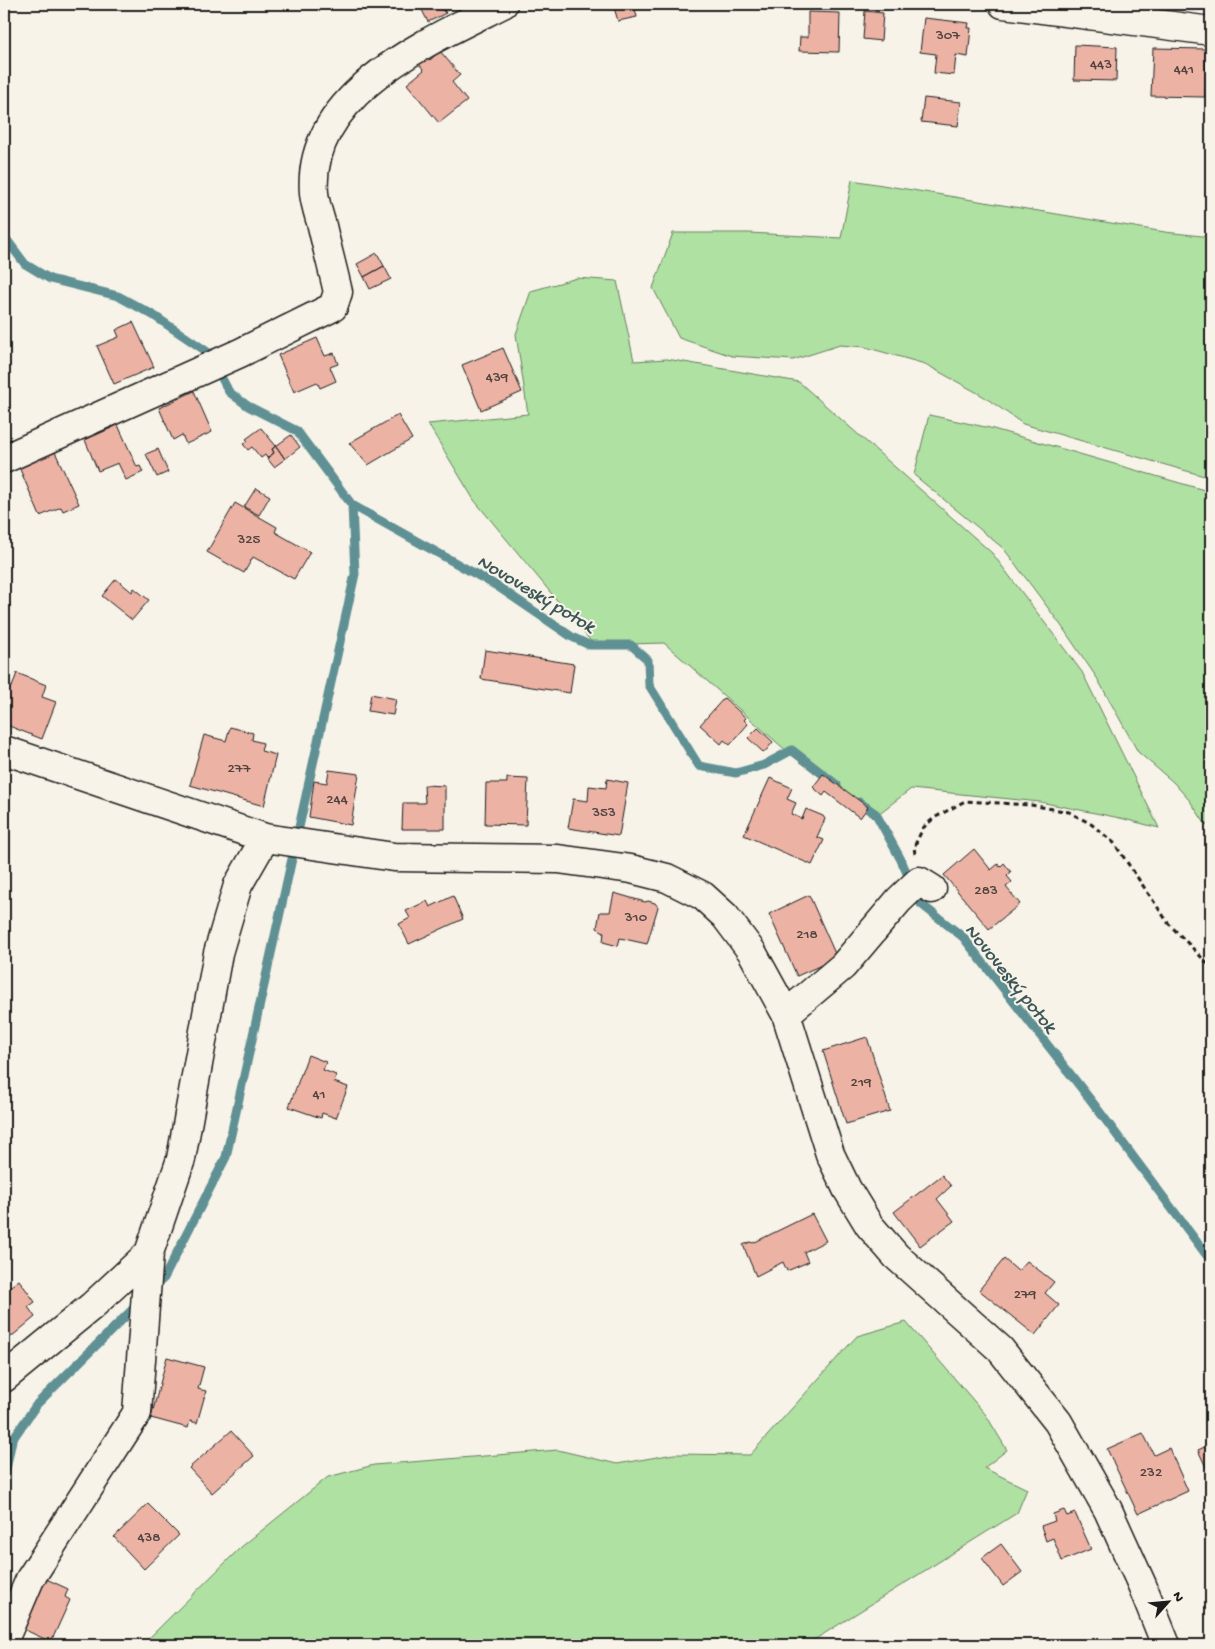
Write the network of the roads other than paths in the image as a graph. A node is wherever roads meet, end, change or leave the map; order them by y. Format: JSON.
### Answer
{"nodes":[{"id":1,"x":502,"y":4,"type":"edge"},
{"id":2,"x":1003,"y":4,"type":"edge"},
{"id":3,"x":1211,"y":31,"type":"edge"},
{"id":4,"x":4,"y":459,"type":"edge"},
{"id":5,"x":4,"y":750,"type":"edge"},
{"id":6,"x":265,"y":838,"type":"junction"},
{"id":7,"x":926,"y":885,"type":"road end"},
{"id":8,"x":786,"y":1014,"type":"junction"},
{"id":9,"x":149,"y":1265,"type":"junction"},
{"id":10,"x":4,"y":1378,"type":"edge"},
{"id":11,"x":4,"y":1640,"type":"edge"},
{"id":12,"x":1166,"y":1645,"type":"edge"}],
"edges":[{"from":1,"to":4,"type":"street"},
{"from":2,"to":3,"type":"street"},
{"from":5,"to":6,"type":"street"},
{"from":6,"to":8,"type":"street"},
{"from":6,"to":9,"type":"street"},
{"from":7,"to":8,"type":"street"},
{"from":8,"to":12,"type":"street"},
{"from":9,"to":10,"type":"street"},
{"from":9,"to":11,"type":"street"}]}
